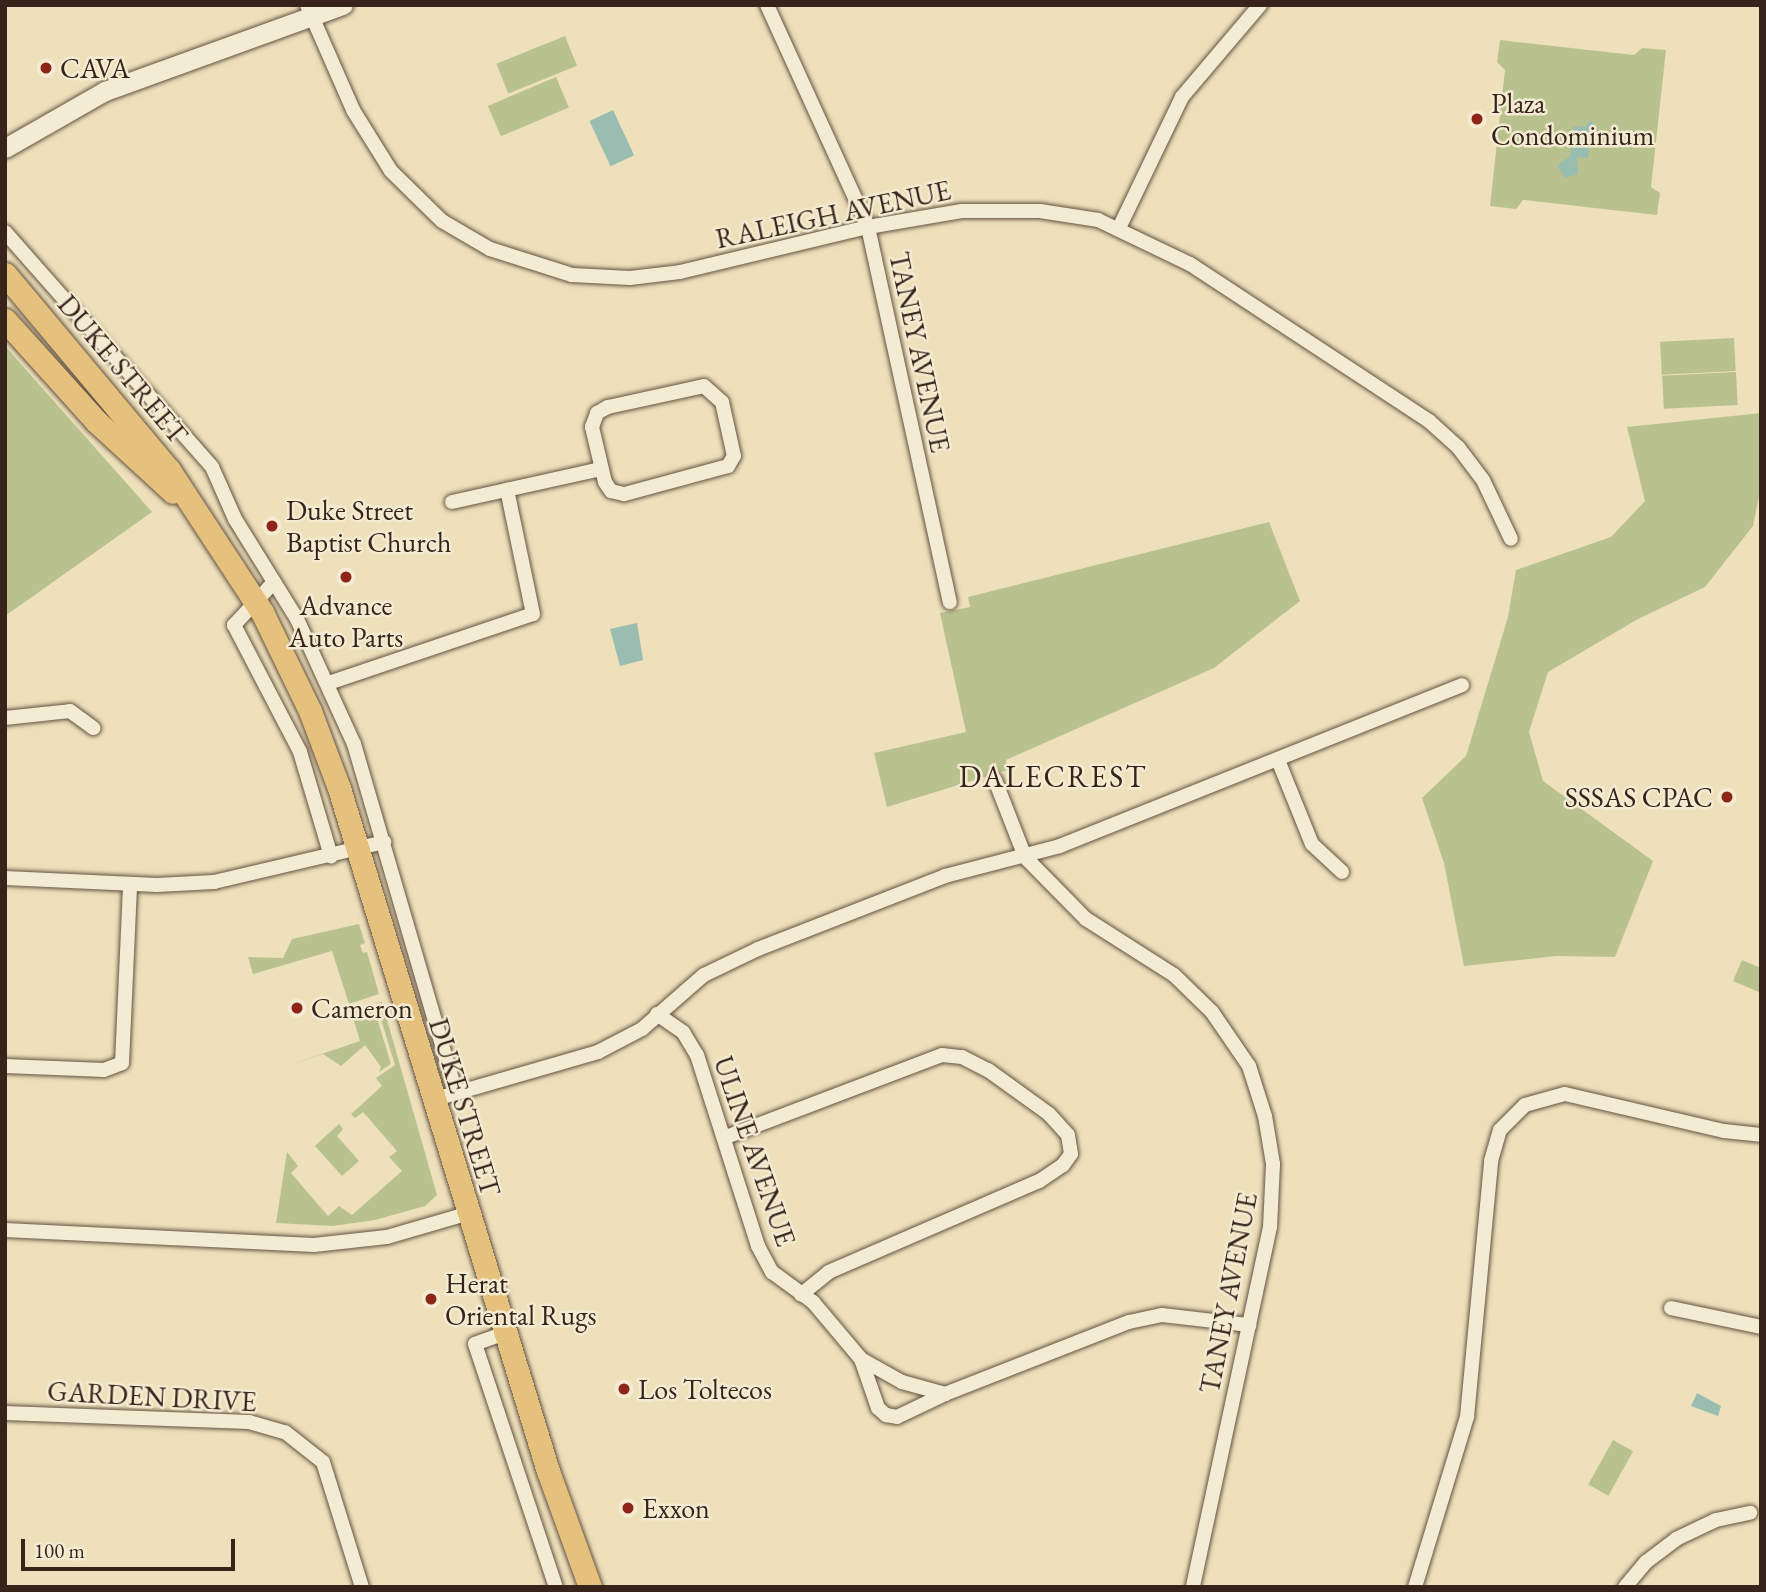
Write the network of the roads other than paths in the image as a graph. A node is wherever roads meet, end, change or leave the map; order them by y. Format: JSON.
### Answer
{"nodes":[{"id":1,"x":343,"y":5,"type":"edge"},
{"id":2,"x":767,"y":5,"type":"edge"},
{"id":3,"x":1260,"y":5,"type":"edge"},
{"id":4,"x":310,"y":12,"type":"edge"},
{"id":5,"x":5,"y":148,"type":"edge"},
{"id":6,"x":868,"y":227,"type":"junction"},
{"id":7,"x":1119,"y":228,"type":"junction"},
{"id":8,"x":5,"y":232,"type":"edge"},
{"id":9,"x":5,"y":274,"type":"edge"},
{"id":10,"x":5,"y":320,"type":"edge"},
{"id":11,"x":601,"y":469,"type":"junction"},
{"id":12,"x":507,"y":490,"type":"junction"},
{"id":13,"x":452,"y":502,"type":"dead end"},
{"id":14,"x":189,"y":505,"type":"junction"},
{"id":15,"x":1511,"y":539,"type":"dead end"},
{"id":16,"x":274,"y":582,"type":"junction"},
{"id":17,"x":254,"y":599,"type":"junction"},
{"id":18,"x":950,"y":602,"type":"dead end"},
{"id":19,"x":329,"y":683,"type":"junction"},
{"id":20,"x":1462,"y":685,"type":"dead end"},
{"id":21,"x":5,"y":718,"type":"edge"},
{"id":22,"x":93,"y":728,"type":"dead end"},
{"id":23,"x":1278,"y":760,"type":"junction"},
{"id":24,"x":995,"y":780,"type":"dead end"},
{"id":25,"x":384,"y":842,"type":"junction"},
{"id":26,"x":357,"y":848,"type":"junction"},
{"id":27,"x":331,"y":856,"type":"junction"},
{"id":28,"x":1025,"y":857,"type":"junction"},
{"id":29,"x":1342,"y":872,"type":"dead end"},
{"id":30,"x":5,"y":878,"type":"edge"},
{"id":31,"x":130,"y":884,"type":"junction"},
{"id":32,"x":657,"y":1014,"type":"junction"},
{"id":33,"x":5,"y":1066,"type":"edge"},
{"id":34,"x":456,"y":1092,"type":"junction"},
{"id":35,"x":432,"y":1100,"type":"junction"},
{"id":36,"x":1761,"y":1135,"type":"edge"},
{"id":37,"x":726,"y":1137,"type":"junction"},
{"id":38,"x":467,"y":1214,"type":"junction"},
{"id":39,"x":5,"y":1230,"type":"edge"},
{"id":40,"x":801,"y":1295,"type":"junction"},
{"id":41,"x":1671,"y":1308,"type":"dead end"},
{"id":42,"x":1248,"y":1325,"type":"junction"},
{"id":43,"x":1761,"y":1327,"type":"edge"},
{"id":44,"x":505,"y":1334,"type":"junction"},
{"id":45,"x":861,"y":1359,"type":"junction"},
{"id":46,"x":945,"y":1394,"type":"junction"},
{"id":47,"x":5,"y":1413,"type":"edge"},
{"id":48,"x":1750,"y":1513,"type":"dead end"},
{"id":49,"x":362,"y":1587,"type":"edge"},
{"id":50,"x":556,"y":1587,"type":"edge"},
{"id":51,"x":590,"y":1587,"type":"edge"},
{"id":52,"x":1193,"y":1587,"type":"edge"},
{"id":53,"x":1415,"y":1587,"type":"edge"},
{"id":54,"x":1625,"y":1587,"type":"edge"}],
"edges":[{"from":1,"to":4,"type":"street"},
{"from":2,"to":6,"type":"street","name":"TANEY AVENUE"},
{"from":3,"to":7,"type":"street"},
{"from":4,"to":5,"type":"street"},
{"from":4,"to":6,"type":"street","name":"RALEIGH AVENUE"},
{"from":6,"to":7,"type":"street","name":"RALEIGH AVENUE"},
{"from":6,"to":18,"type":"street","name":"TANEY AVENUE"},
{"from":7,"to":15,"type":"street","name":"RALEIGH AVENUE"},
{"from":8,"to":16,"type":"street"},
{"from":9,"to":14,"type":"main road","name":"DUKE STREET"},
{"from":10,"to":14,"type":"main road","name":"DUKE STREET"},
{"from":11,"to":11,"type":"street"},
{"from":11,"to":12,"type":"street"},
{"from":12,"to":13,"type":"street"},
{"from":12,"to":19,"type":"street"},
{"from":14,"to":17,"type":"main road","name":"DUKE STREET"},
{"from":16,"to":17,"type":"street"},
{"from":16,"to":19,"type":"street"},
{"from":17,"to":26,"type":"main road","name":"DUKE STREET"},
{"from":17,"to":27,"type":"street"},
{"from":19,"to":25,"type":"street"},
{"from":20,"to":23,"type":"street"},
{"from":21,"to":22,"type":"street"},
{"from":23,"to":28,"type":"street"},
{"from":23,"to":29,"type":"street"},
{"from":24,"to":28,"type":"street","name":"TANEY AVENUE"},
{"from":25,"to":26,"type":"street"},
{"from":25,"to":34,"type":"street"},
{"from":26,"to":27,"type":"street"},
{"from":26,"to":35,"type":"main road","name":"DUKE STREET"},
{"from":27,"to":31,"type":"street"},
{"from":28,"to":32,"type":"street"},
{"from":28,"to":42,"type":"street","name":"TANEY AVENUE"},
{"from":30,"to":31,"type":"street"},
{"from":31,"to":33,"type":"street"},
{"from":32,"to":34,"type":"street"},
{"from":32,"to":37,"type":"street","name":"ULINE AVENUE"},
{"from":34,"to":35,"type":"street"},
{"from":35,"to":38,"type":"main road","name":"DUKE STREET"},
{"from":36,"to":53,"type":"street"},
{"from":37,"to":40,"type":"street","name":"ULINE AVENUE"},
{"from":37,"to":40,"type":"street"},
{"from":38,"to":39,"type":"street"},
{"from":38,"to":44,"type":"main road","name":"DUKE STREET"},
{"from":40,"to":45,"type":"street","name":"ULINE AVENUE"},
{"from":41,"to":43,"type":"street"},
{"from":42,"to":46,"type":"street"},
{"from":42,"to":52,"type":"street","name":"TANEY AVENUE"},
{"from":44,"to":50,"type":"street"},
{"from":44,"to":51,"type":"main road","name":"DUKE STREET"},
{"from":45,"to":46,"type":"street","name":"ULINE AVENUE"},
{"from":45,"to":46,"type":"street"},
{"from":47,"to":49,"type":"street","name":"GARDEN DRIVE"},
{"from":48,"to":54,"type":"street"}]}
